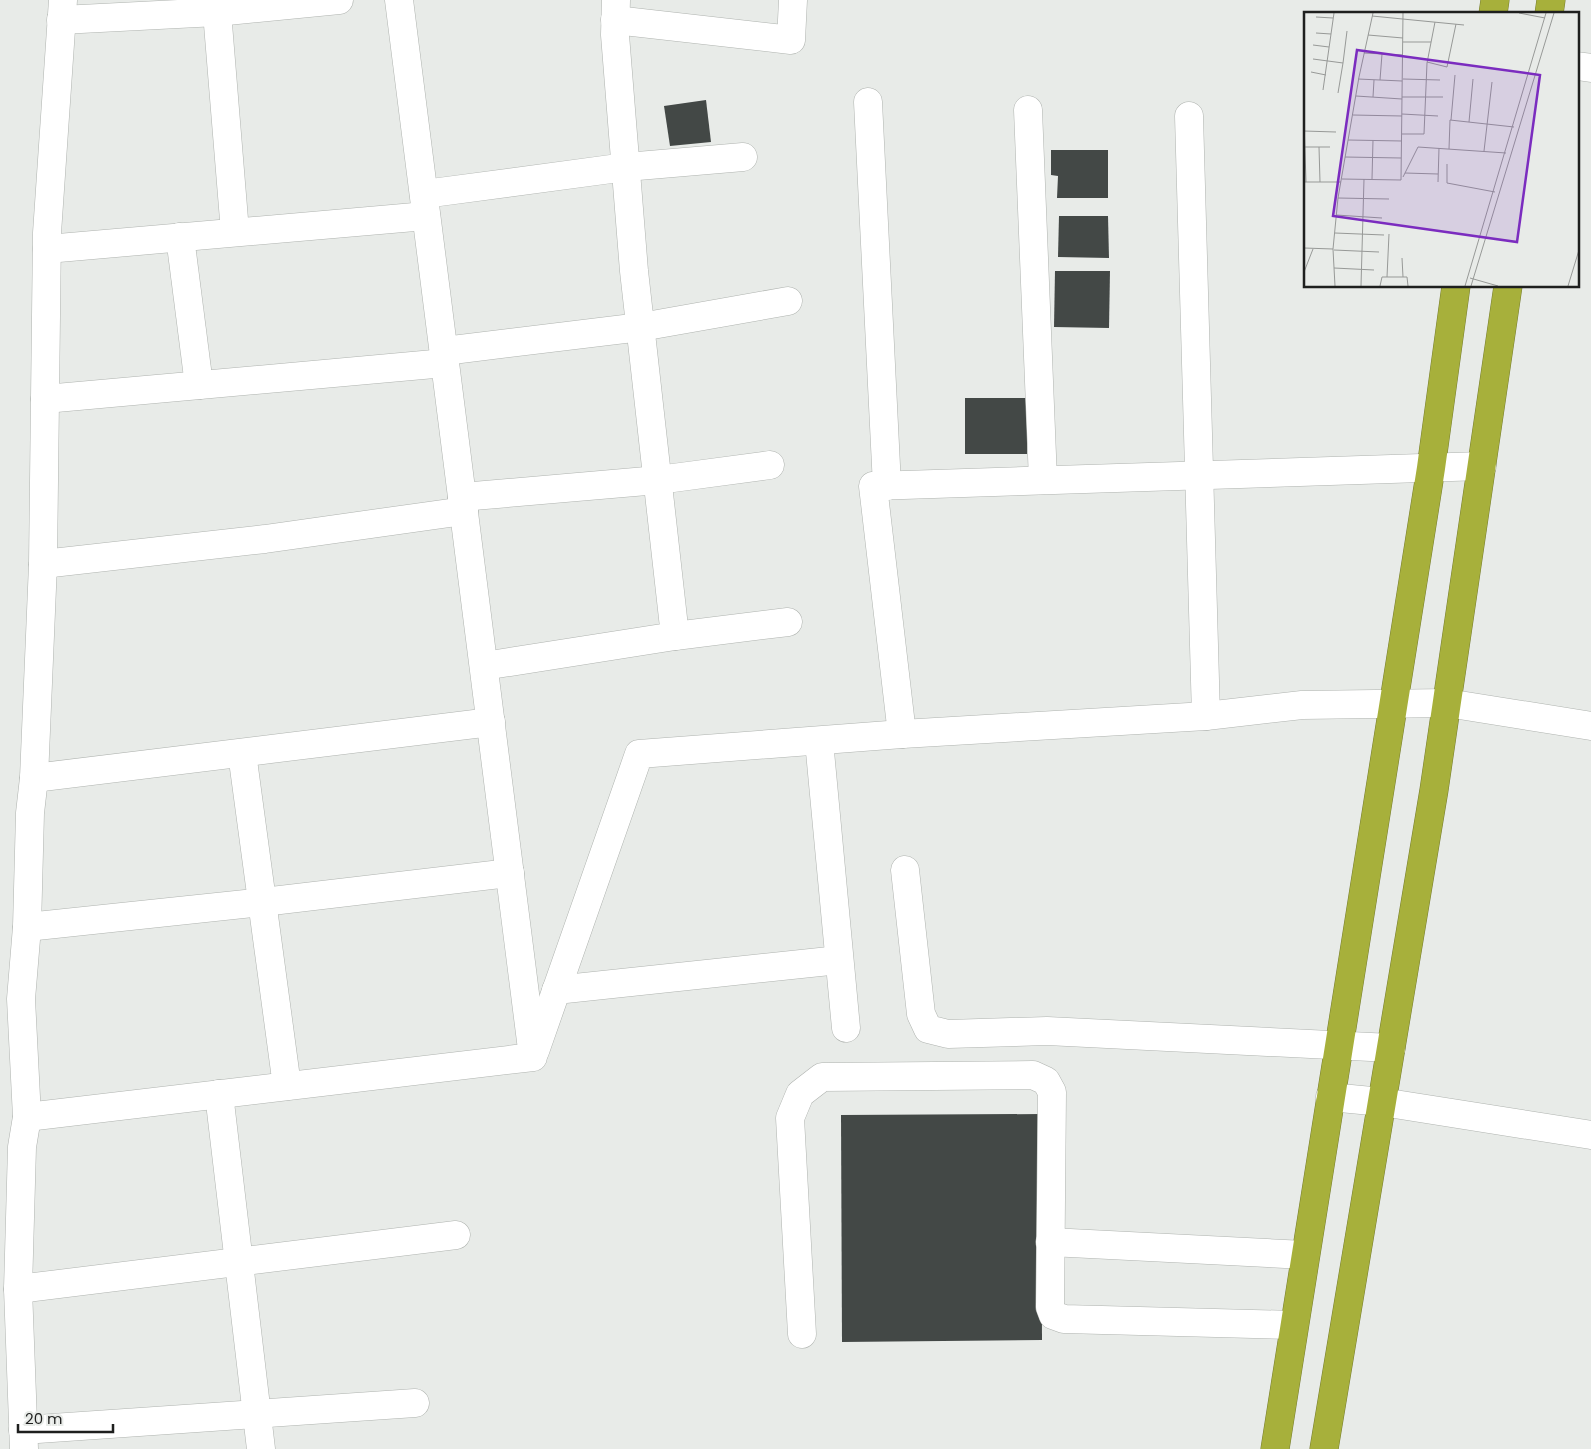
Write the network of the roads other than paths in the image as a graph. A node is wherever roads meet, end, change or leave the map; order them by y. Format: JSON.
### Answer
{"nodes":[{"id":1,"x":339,"y":0,"type":"edge"},
{"id":2,"x":399,"y":0,"type":"edge"},
{"id":3,"x":793,"y":0,"type":"edge"},
{"id":4,"x":62,"y":10,"type":"edge"},
{"id":5,"x":616,"y":10,"type":"edge"},
{"id":6,"x":218,"y":12,"type":"junction"},
{"id":7,"x":1578,"y":66,"type":"edge"},
{"id":8,"x":1591,"y":68,"type":"edge"},
{"id":9,"x":868,"y":102,"type":"dead end"},
{"id":10,"x":1028,"y":110,"type":"dead end"},
{"id":11,"x":1189,"y":116,"type":"dead end"},
{"id":12,"x":744,"y":157,"type":"dead end"},
{"id":13,"x":626,"y":167,"type":"junction"},
{"id":14,"x":425,"y":205,"type":"junction"},
{"id":15,"x":235,"y":232,"type":"junction"},
{"id":16,"x":180,"y":237,"type":"junction"},
{"id":17,"x":47,"y":249,"type":"junction"},
{"id":18,"x":1456,"y":288,"type":"edge"},
{"id":19,"x":1508,"y":288,"type":"edge"},
{"id":20,"x":788,"y":301,"type":"dead end"},
{"id":21,"x":641,"y":327,"type":"junction"},
{"id":22,"x":444,"y":357,"type":"junction"},
{"id":23,"x":198,"y":385,"type":"junction"},
{"id":24,"x":45,"y":399,"type":"junction"},
{"id":25,"x":770,"y":465,"type":"dead end"},
{"id":26,"x":1482,"y":466,"type":"junction"},
{"id":27,"x":1431,"y":468,"type":"junction"},
{"id":28,"x":1199,"y":476,"type":"junction"},
{"id":29,"x":658,"y":480,"type":"junction"},
{"id":30,"x":1042,"y":480,"type":"junction"},
{"id":31,"x":887,"y":486,"type":"junction"},
{"id":32,"x":463,"y":504,"type":"junction"},
{"id":33,"x":42,"y":564,"type":"junction"},
{"id":34,"x":788,"y":622,"type":"dead end"},
{"id":35,"x":675,"y":636,"type":"junction"},
{"id":36,"x":484,"y":666,"type":"junction"},
{"id":37,"x":1447,"y":703,"type":"junction"},
{"id":38,"x":1392,"y":704,"type":"junction"},
{"id":39,"x":1206,"y":716,"type":"junction"},
{"id":40,"x":491,"y":722,"type":"junction"},
{"id":41,"x":1591,"y":726,"type":"edge"},
{"id":42,"x":902,"y":734,"type":"junction"},
{"id":43,"x":819,"y":741,"type":"junction"},
{"id":44,"x":242,"y":753,"type":"junction"},
{"id":45,"x":34,"y":778,"type":"junction"},
{"id":46,"x":905,"y":870,"type":"dead end"},
{"id":47,"x":510,"y":872,"type":"junction"},
{"id":48,"x":263,"y":902,"type":"junction"},
{"id":49,"x":26,"y":927,"type":"junction"},
{"id":50,"x":839,"y":960,"type":"junction"},
{"id":51,"x":556,"y":990,"type":"junction"},
{"id":52,"x":846,"y":1028,"type":"dead end"},
{"id":53,"x":1338,"y":1047,"type":"junction"},
{"id":54,"x":1391,"y":1048,"type":"junction"},
{"id":55,"x":533,"y":1057,"type":"junction"},
{"id":56,"x":287,"y":1086,"type":"junction"},
{"id":57,"x":219,"y":1094,"type":"junction"},
{"id":58,"x":1330,"y":1097,"type":"junction"},
{"id":59,"x":1382,"y":1102,"type":"junction"},
{"id":60,"x":27,"y":1117,"type":"junction"},
{"id":61,"x":1591,"y":1135,"type":"edge"},
{"id":62,"x":11,"y":1149,"type":"edge"},
{"id":63,"x":456,"y":1234,"type":"dead end"},
{"id":64,"x":1050,"y":1242,"type":"junction"},
{"id":65,"x":1305,"y":1255,"type":"junction"},
{"id":66,"x":239,"y":1261,"type":"junction"},
{"id":67,"x":18,"y":1289,"type":"junction"},
{"id":68,"x":1294,"y":1325,"type":"junction"},
{"id":69,"x":802,"y":1334,"type":"dead end"},
{"id":70,"x":415,"y":1403,"type":"dead end"},
{"id":71,"x":257,"y":1413,"type":"junction"},
{"id":72,"x":24,"y":1439,"type":"edge"},
{"id":73,"x":261,"y":1449,"type":"edge"},
{"id":74,"x":1275,"y":1449,"type":"edge"},
{"id":75,"x":1324,"y":1449,"type":"edge"}],
"edges":[{"from":1,"to":6,"type":"street"},
{"from":2,"to":14,"type":"street"},
{"from":3,"to":5,"type":"street"},
{"from":4,"to":6,"type":"street"},
{"from":4,"to":17,"type":"street"},
{"from":5,"to":13,"type":"street"},
{"from":6,"to":15,"type":"street"},
{"from":7,"to":8,"type":"street"},
{"from":9,"to":31,"type":"street"},
{"from":10,"to":30,"type":"street"},
{"from":11,"to":28,"type":"street"},
{"from":12,"to":13,"type":"street"},
{"from":13,"to":14,"type":"street"},
{"from":13,"to":21,"type":"street"},
{"from":14,"to":15,"type":"street"},
{"from":14,"to":22,"type":"street"},
{"from":15,"to":16,"type":"street"},
{"from":16,"to":17,"type":"street"},
{"from":16,"to":23,"type":"street"},
{"from":17,"to":24,"type":"street"},
{"from":18,"to":27,"type":"highway"},
{"from":19,"to":26,"type":"highway"},
{"from":20,"to":21,"type":"street"},
{"from":21,"to":22,"type":"street"},
{"from":21,"to":29,"type":"street"},
{"from":22,"to":23,"type":"street"},
{"from":22,"to":32,"type":"street"},
{"from":23,"to":24,"type":"street"},
{"from":24,"to":33,"type":"street"},
{"from":25,"to":29,"type":"street"},
{"from":26,"to":27,"type":"street"},
{"from":26,"to":37,"type":"highway"},
{"from":27,"to":28,"type":"street"},
{"from":27,"to":38,"type":"highway"},
{"from":28,"to":30,"type":"street"},
{"from":28,"to":39,"type":"street"},
{"from":29,"to":32,"type":"street"},
{"from":29,"to":35,"type":"street"},
{"from":30,"to":31,"type":"street"},
{"from":31,"to":42,"type":"street"},
{"from":32,"to":33,"type":"street"},
{"from":32,"to":36,"type":"street"},
{"from":33,"to":45,"type":"street"},
{"from":34,"to":35,"type":"street"},
{"from":35,"to":36,"type":"street"},
{"from":36,"to":40,"type":"street"},
{"from":37,"to":38,"type":"street"},
{"from":37,"to":41,"type":"street"},
{"from":37,"to":54,"type":"highway"},
{"from":38,"to":39,"type":"street"},
{"from":38,"to":53,"type":"highway"},
{"from":39,"to":42,"type":"street"},
{"from":40,"to":44,"type":"street"},
{"from":40,"to":47,"type":"street"},
{"from":42,"to":43,"type":"street"},
{"from":43,"to":50,"type":"street"},
{"from":43,"to":51,"type":"street"},
{"from":44,"to":45,"type":"street"},
{"from":44,"to":48,"type":"street"},
{"from":45,"to":49,"type":"street"},
{"from":46,"to":53,"type":"street"},
{"from":47,"to":48,"type":"street"},
{"from":47,"to":55,"type":"street"},
{"from":48,"to":49,"type":"street"},
{"from":48,"to":56,"type":"street"},
{"from":49,"to":60,"type":"street"},
{"from":50,"to":51,"type":"street"},
{"from":50,"to":52,"type":"street"},
{"from":51,"to":55,"type":"street"},
{"from":53,"to":54,"type":"street"},
{"from":53,"to":58,"type":"highway"},
{"from":54,"to":59,"type":"highway"},
{"from":55,"to":56,"type":"street"},
{"from":56,"to":57,"type":"street"},
{"from":57,"to":60,"type":"street"},
{"from":57,"to":66,"type":"street"},
{"from":58,"to":59,"type":"street"},
{"from":58,"to":65,"type":"highway"},
{"from":59,"to":61,"type":"street"},
{"from":59,"to":75,"type":"highway"},
{"from":60,"to":62,"type":"street"},
{"from":62,"to":67,"type":"street"},
{"from":63,"to":66,"type":"street"},
{"from":64,"to":65,"type":"street"},
{"from":64,"to":68,"type":"street"},
{"from":64,"to":69,"type":"street"},
{"from":65,"to":68,"type":"highway"},
{"from":66,"to":67,"type":"street"},
{"from":66,"to":71,"type":"street"},
{"from":67,"to":72,"type":"street"},
{"from":68,"to":74,"type":"highway"},
{"from":70,"to":71,"type":"street"},
{"from":71,"to":72,"type":"street"},
{"from":71,"to":73,"type":"street"}]}
